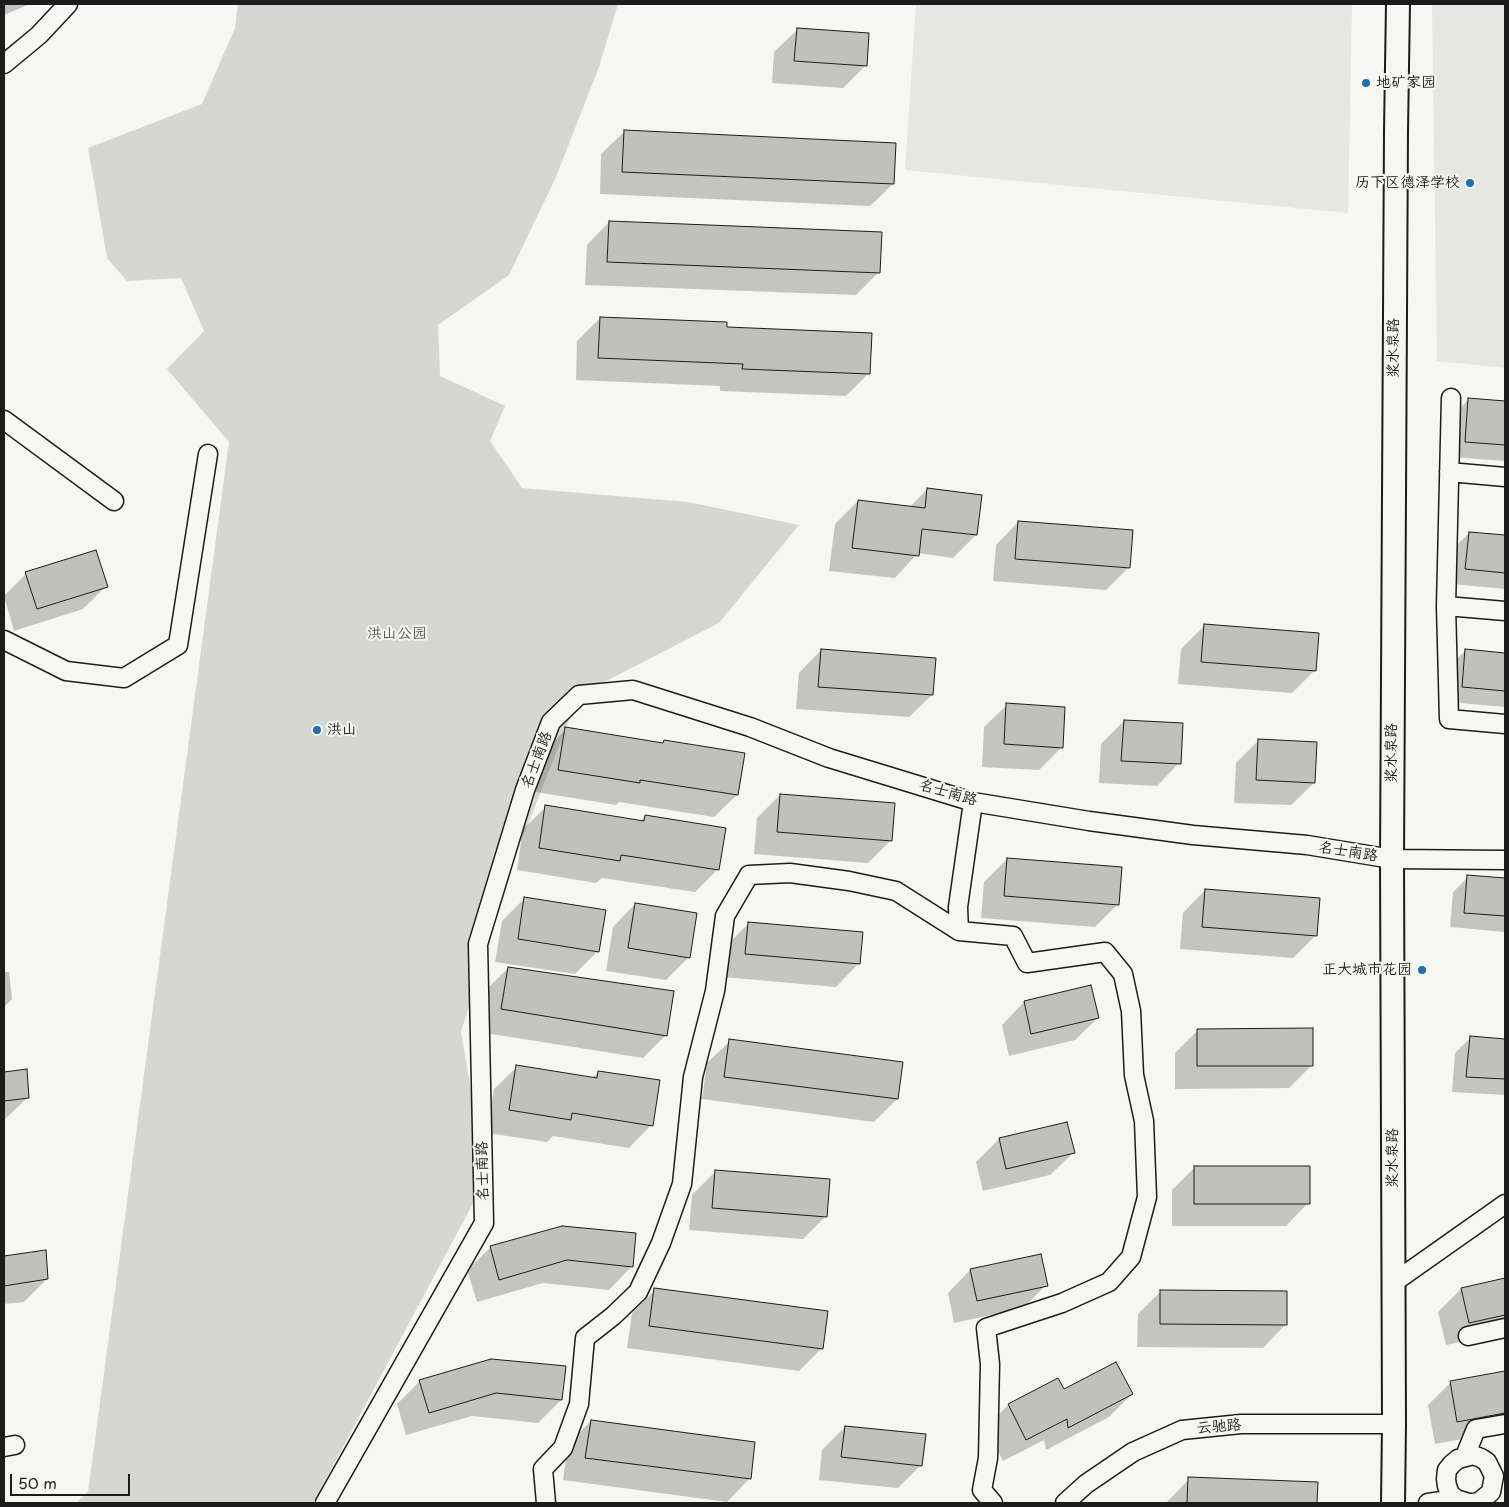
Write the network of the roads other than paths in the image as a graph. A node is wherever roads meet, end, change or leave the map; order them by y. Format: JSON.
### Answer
{"nodes":[{"id":1,"x":68,"y":4,"type":"edge"},
{"id":2,"x":1398,"y":4,"type":"edge"},
{"id":3,"x":4,"y":64,"type":"edge"},
{"id":4,"x":1451,"y":398,"type":"dead end"},
{"id":5,"x":4,"y":420,"type":"edge"},
{"id":6,"x":208,"y":454,"type":"dead end"},
{"id":7,"x":1449,"y":472,"type":"junction"},
{"id":8,"x":1505,"y":477,"type":"edge"},
{"id":9,"x":114,"y":501,"type":"dead end"},
{"id":10,"x":1446,"y":606,"type":"junction"},
{"id":11,"x":1505,"y":611,"type":"edge"},
{"id":12,"x":4,"y":640,"type":"edge"},
{"id":13,"x":1505,"y":724,"type":"edge"},
{"id":14,"x":973,"y":802,"type":"junction"},
{"id":15,"x":1392,"y":859,"type":"junction"},
{"id":16,"x":1505,"y":860,"type":"edge"},
{"id":17,"x":959,"y":931,"type":"junction"},
{"id":18,"x":1505,"y":1204,"type":"edge"},
{"id":19,"x":1394,"y":1283,"type":"junction"},
{"id":20,"x":1505,"y":1328,"type":"edge"},
{"id":21,"x":1468,"y":1336,"type":"dead end"},
{"id":22,"x":1394,"y":1424,"type":"junction"},
{"id":23,"x":1505,"y":1424,"type":"edge"},
{"id":24,"x":1465,"y":1456,"type":"junction"},
{"id":25,"x":1467,"y":1502,"type":"edge"},
{"id":26,"x":325,"y":1503,"type":"edge"},
{"id":27,"x":546,"y":1503,"type":"edge"},
{"id":28,"x":993,"y":1503,"type":"edge"},
{"id":29,"x":1065,"y":1503,"type":"edge"},
{"id":30,"x":1393,"y":1503,"type":"edge"},
{"id":31,"x":1428,"y":1503,"type":"edge"}],
"edges":[{"from":1,"to":3,"type":"street"},
{"from":2,"to":15,"type":"main road","name":"浆水泉路"},
{"from":4,"to":7,"type":"street"},
{"from":5,"to":9,"type":"street"},
{"from":6,"to":12,"type":"street"},
{"from":7,"to":8,"type":"street"},
{"from":7,"to":10,"type":"street"},
{"from":10,"to":11,"type":"street"},
{"from":10,"to":13,"type":"street"},
{"from":14,"to":15,"type":"street","name":"名士南路"},
{"from":14,"to":17,"type":"street"},
{"from":14,"to":26,"type":"street","name":"名士南路"},
{"from":15,"to":16,"type":"street","name":"名士南路"},
{"from":15,"to":19,"type":"main road","name":"浆水泉路"},
{"from":17,"to":27,"type":"street"},
{"from":17,"to":28,"type":"street"},
{"from":18,"to":19,"type":"street"},
{"from":19,"to":22,"type":"main road","name":"浆水泉路"},
{"from":20,"to":21,"type":"street"},
{"from":22,"to":29,"type":"street","name":"云驰路"},
{"from":22,"to":30,"type":"main road","name":"浆水泉路"},
{"from":23,"to":24,"type":"street"},
{"from":24,"to":25,"type":"street"},
{"from":24,"to":25,"type":"street"},
{"from":25,"to":31,"type":"street"}]}
